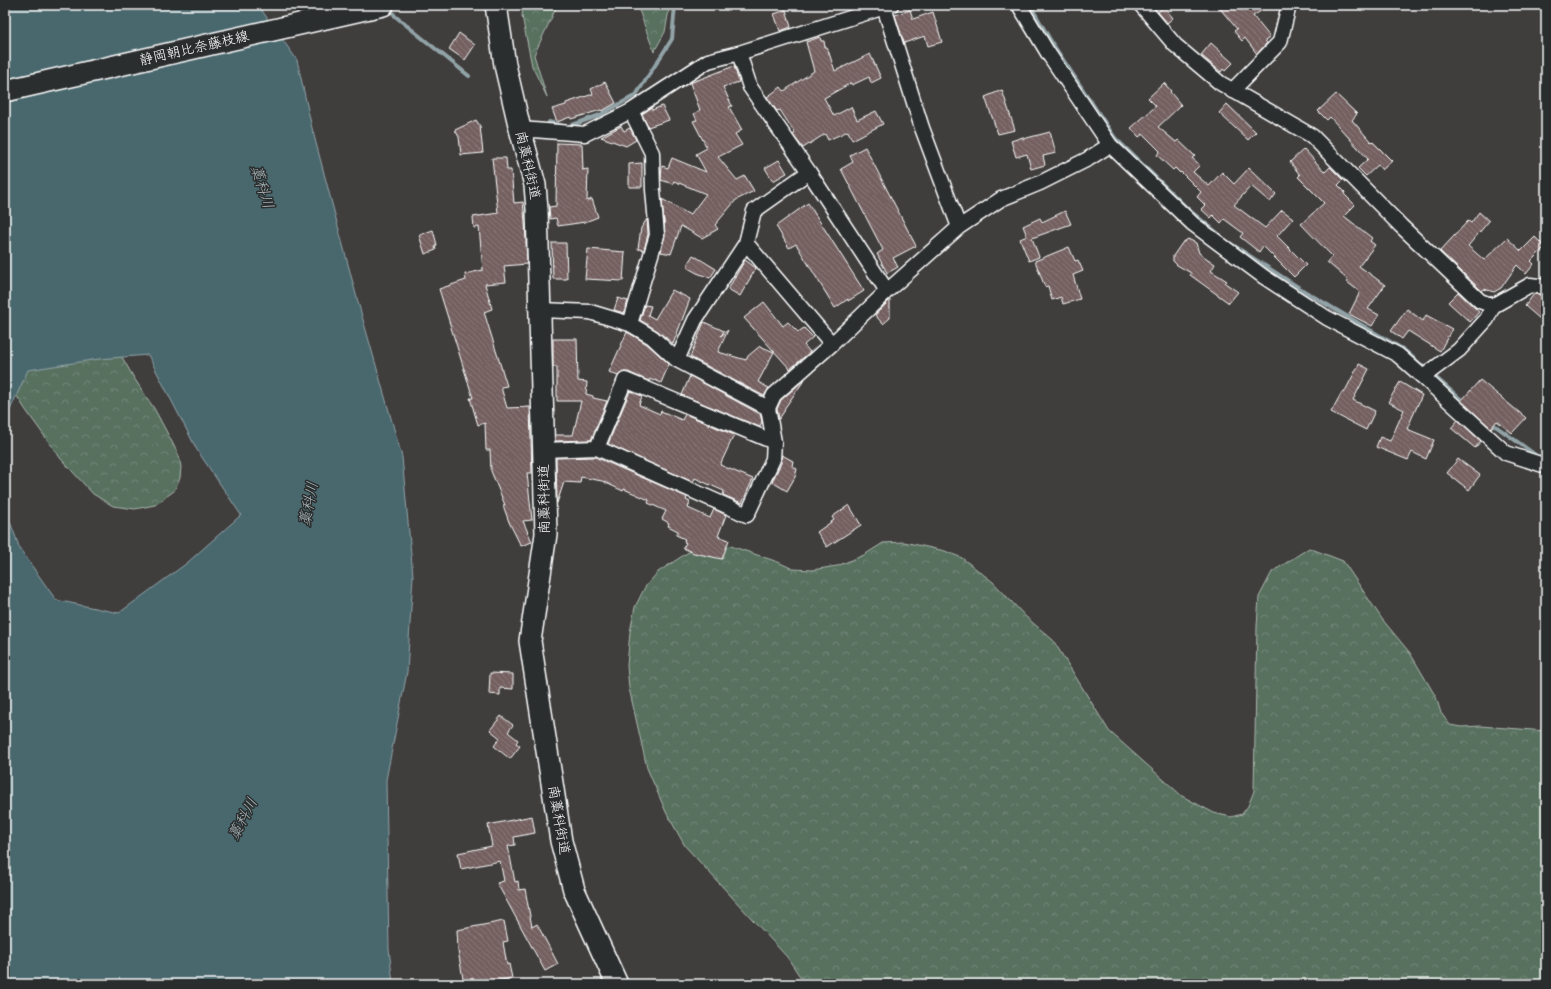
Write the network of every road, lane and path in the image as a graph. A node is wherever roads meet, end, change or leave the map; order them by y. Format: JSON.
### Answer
{"nodes":[{"id":1,"x":383,"y":5,"type":"edge"},
{"id":2,"x":496,"y":5,"type":"edge"},
{"id":3,"x":1019,"y":5,"type":"edge"},
{"id":4,"x":1142,"y":5,"type":"edge"},
{"id":5,"x":1289,"y":5,"type":"edge"},
{"id":6,"x":888,"y":6,"type":"edge"},
{"id":7,"x":739,"y":53,"type":"junction"},
{"id":8,"x":5,"y":91,"type":"edge"},
{"id":9,"x":1232,"y":91,"type":"junction"},
{"id":10,"x":630,"y":111,"type":"junction"},
{"id":11,"x":520,"y":129,"type":"junction"},
{"id":12,"x":1110,"y":145,"type":"junction"},
{"id":13,"x":809,"y":172,"type":"junction"},
{"id":14,"x":959,"y":227,"type":"junction"},
{"id":15,"x":746,"y":243,"type":"junction"},
{"id":16,"x":1546,"y":287,"type":"edge"},
{"id":17,"x":887,"y":291,"type":"junction"},
{"id":18,"x":1493,"y":306,"type":"junction"},
{"id":19,"x":541,"y":310,"type":"junction"},
{"id":20,"x":630,"y":324,"type":"junction"},
{"id":21,"x":832,"y":344,"type":"junction"},
{"id":22,"x":677,"y":360,"type":"junction"},
{"id":23,"x":1423,"y":377,"type":"junction"},
{"id":24,"x":768,"y":408,"type":"junction"},
{"id":25,"x":774,"y":442,"type":"junction"},
{"id":26,"x":597,"y":448,"type":"junction"},
{"id":27,"x":544,"y":450,"type":"junction"},
{"id":28,"x":1546,"y":466,"type":"edge"},
{"id":29,"x":617,"y":984,"type":"edge"}],
"edges":[{"from":1,"to":8,"type":"main road","name":"静岡朝比奈藤枝線"},
{"from":2,"to":11,"type":"main road","name":"南藁科街道"},
{"from":3,"to":12,"type":"street"},
{"from":4,"to":9,"type":"street"},
{"from":5,"to":9,"type":"street"},
{"from":6,"to":7,"type":"street"},
{"from":6,"to":14,"type":"street"},
{"from":7,"to":10,"type":"street"},
{"from":7,"to":13,"type":"street"},
{"from":9,"to":18,"type":"street"},
{"from":10,"to":11,"type":"street"},
{"from":10,"to":20,"type":"street"},
{"from":11,"to":19,"type":"main road","name":"南藁科街道"},
{"from":12,"to":14,"type":"street"},
{"from":12,"to":23,"type":"street"},
{"from":13,"to":15,"type":"street"},
{"from":13,"to":17,"type":"street"},
{"from":14,"to":17,"type":"street"},
{"from":15,"to":21,"type":"street"},
{"from":15,"to":22,"type":"street"},
{"from":16,"to":18,"type":"street"},
{"from":17,"to":21,"type":"street"},
{"from":18,"to":23,"type":"street"},
{"from":19,"to":20,"type":"street"},
{"from":19,"to":27,"type":"main road","name":"南藁科街道"},
{"from":20,"to":22,"type":"street"},
{"from":21,"to":24,"type":"street"},
{"from":22,"to":24,"type":"street"},
{"from":23,"to":28,"type":"street"},
{"from":24,"to":25,"type":"street"},
{"from":25,"to":26,"type":"street"},
{"from":25,"to":26,"type":"street"},
{"from":26,"to":27,"type":"street"},
{"from":27,"to":29,"type":"main road","name":"南藁科街道"}]}
